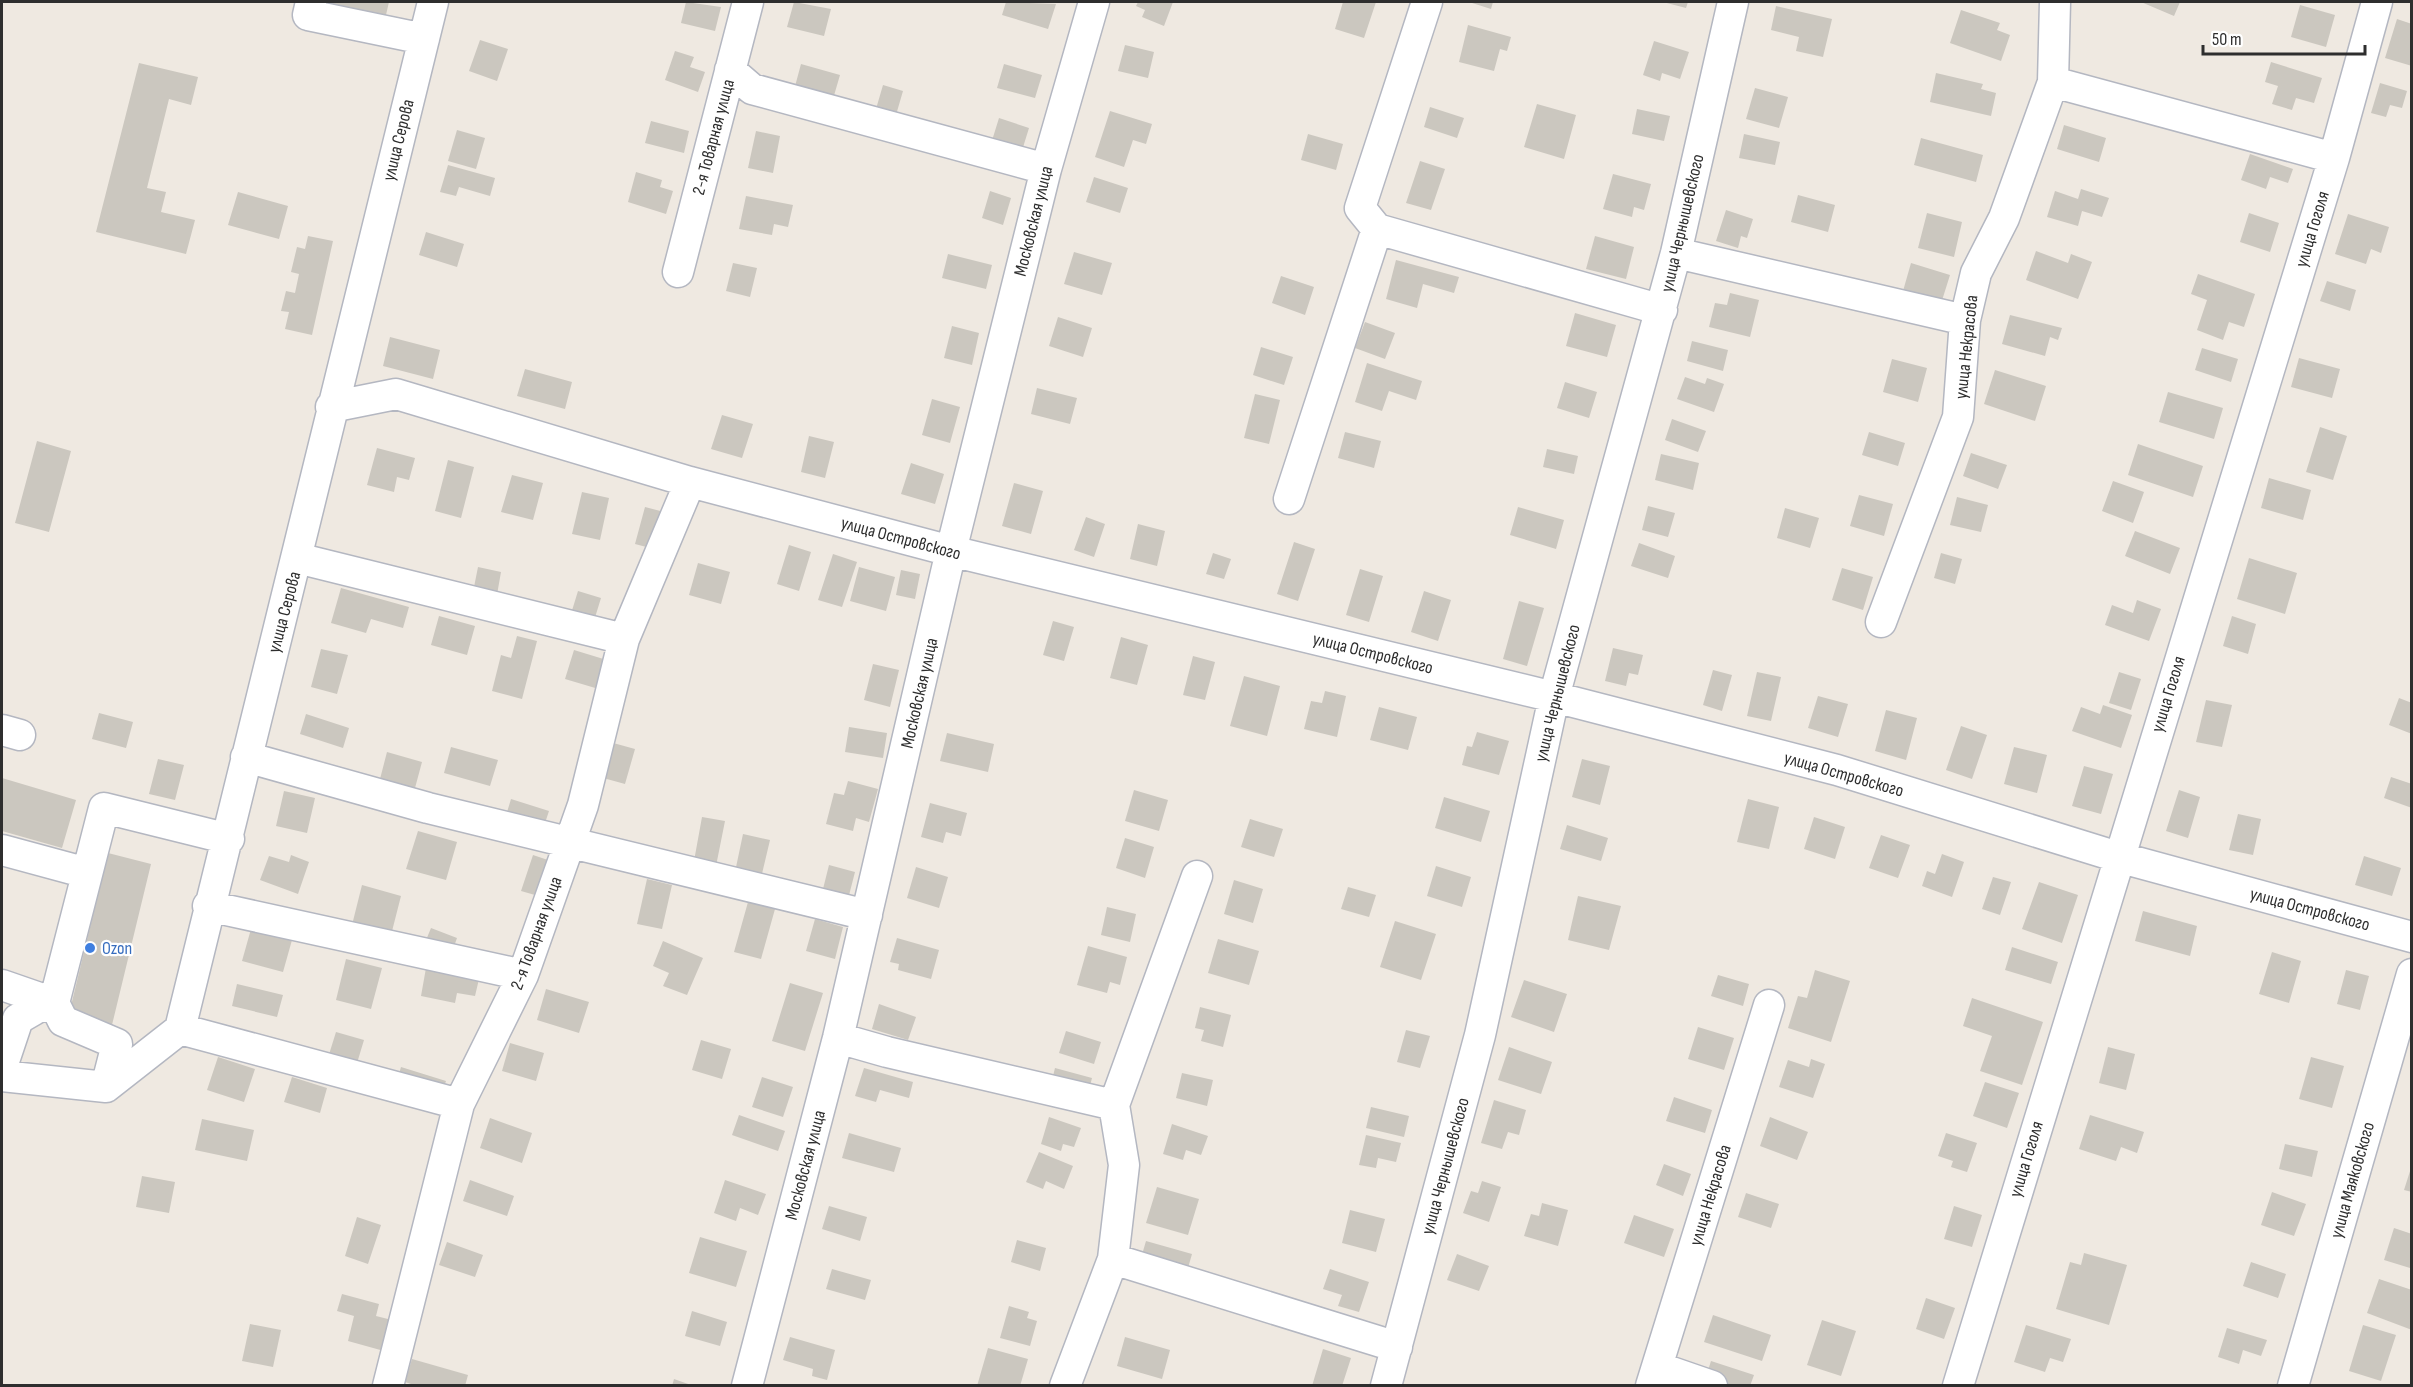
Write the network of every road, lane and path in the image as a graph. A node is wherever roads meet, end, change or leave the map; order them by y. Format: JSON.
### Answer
{"nodes":[{"id":1,"x":311,"y":2,"type":"edge"},
{"id":2,"x":434,"y":2,"type":"edge"},
{"id":3,"x":748,"y":2,"type":"edge"},
{"id":4,"x":1094,"y":2,"type":"edge"},
{"id":5,"x":1427,"y":2,"type":"edge"},
{"id":6,"x":1733,"y":2,"type":"edge"},
{"id":7,"x":2055,"y":2,"type":"edge"},
{"id":8,"x":2377,"y":2,"type":"edge"},
{"id":9,"x":424,"y":39,"type":"junction"},
{"id":10,"x":730,"y":70,"type":"junction"},
{"id":11,"x":2053,"y":82,"type":"junction"},
{"id":12,"x":2334,"y":158,"type":"junction"},
{"id":13,"x":1046,"y":169,"type":"junction"},
{"id":14,"x":1377,"y":229,"type":"junction"},
{"id":15,"x":1676,"y":253,"type":"junction"},
{"id":16,"x":678,"y":272,"type":"dead end"},
{"id":17,"x":1662,"y":310,"type":"junction"},
{"id":18,"x":1965,"y":320,"type":"junction"},
{"id":19,"x":331,"y":407,"type":"junction"},
{"id":20,"x":690,"y":482,"type":"junction"},
{"id":21,"x":1289,"y":499,"type":"dead end"},
{"id":22,"x":951,"y":551,"type":"junction"},
{"id":23,"x":297,"y":558,"type":"junction"},
{"id":24,"x":1881,"y":622,"type":"dead end"},
{"id":25,"x":624,"y":639,"type":"junction"},
{"id":26,"x":1554,"y":697,"type":"junction"},
{"id":27,"x":246,"y":757,"type":"junction"},
{"id":28,"x":229,"y":839,"type":"junction"},
{"id":29,"x":568,"y":841,"type":"junction"},
{"id":30,"x":2,"y":850,"type":"edge"},
{"id":31,"x":2118,"y":857,"type":"junction"},
{"id":32,"x":87,"y":873,"type":"junction"},
{"id":33,"x":1197,"y":876,"type":"dead end"},
{"id":34,"x":208,"y":906,"type":"junction"},
{"id":35,"x":867,"y":915,"type":"junction"},
{"id":36,"x":2412,"y":937,"type":"edge"},
{"id":37,"x":2412,"y":974,"type":"edge"},
{"id":38,"x":523,"y":975,"type":"junction"},
{"id":39,"x":2,"y":985,"type":"edge"},
{"id":40,"x":54,"y":1003,"type":"junction"},
{"id":41,"x":1769,"y":1005,"type":"dead end"},
{"id":42,"x":180,"y":1029,"type":"junction"},
{"id":43,"x":838,"y":1038,"type":"junction"},
{"id":44,"x":2,"y":1067,"type":"edge"},
{"id":45,"x":2,"y":1076,"type":"edge"},
{"id":46,"x":106,"y":1087,"type":"junction"},
{"id":47,"x":459,"y":1104,"type":"junction"},
{"id":48,"x":1114,"y":1105,"type":"junction"},
{"id":49,"x":1113,"y":1259,"type":"junction"},
{"id":50,"x":1396,"y":1347,"type":"junction"},
{"id":51,"x":1654,"y":1376,"type":"edge"},
{"id":52,"x":388,"y":1386,"type":"edge"},
{"id":53,"x":747,"y":1386,"type":"edge"},
{"id":54,"x":1065,"y":1386,"type":"edge"},
{"id":55,"x":1386,"y":1386,"type":"edge"},
{"id":56,"x":1712,"y":1386,"type":"edge"},
{"id":57,"x":1958,"y":1386,"type":"edge"},
{"id":58,"x":2293,"y":1386,"type":"edge"}],
"edges":[{"from":1,"to":9,"type":"street"},
{"from":2,"to":9,"type":"street","name":"улица Серова"},
{"from":3,"to":10,"type":"street","name":"2-я Товарная улица"},
{"from":4,"to":13,"type":"street","name":"Московская улица"},
{"from":5,"to":14,"type":"street"},
{"from":6,"to":15,"type":"street","name":"улица Чернышевского"},
{"from":7,"to":11,"type":"street","name":"улица Некрасова"},
{"from":8,"to":12,"type":"street","name":"улица Гоголя"},
{"from":9,"to":19,"type":"street","name":"улица Серова"},
{"from":10,"to":13,"type":"street"},
{"from":10,"to":16,"type":"street","name":"2-я Товарная улица"},
{"from":11,"to":12,"type":"street"},
{"from":11,"to":18,"type":"street","name":"улица Некрасова"},
{"from":12,"to":31,"type":"street","name":"улица Гоголя"},
{"from":13,"to":22,"type":"street","name":"Московская улица"},
{"from":14,"to":17,"type":"street"},
{"from":14,"to":21,"type":"street"},
{"from":15,"to":17,"type":"street","name":"улица Чернышевского"},
{"from":15,"to":18,"type":"street"},
{"from":17,"to":26,"type":"street","name":"улица Чернышевского"},
{"from":18,"to":24,"type":"street","name":"улица Некрасова"},
{"from":19,"to":20,"type":"street","name":"улица Островского"},
{"from":19,"to":23,"type":"street","name":"улица Серова"},
{"from":20,"to":22,"type":"street","name":"улица Островского"},
{"from":20,"to":25,"type":"street","name":"2-я Товарная улица"},
{"from":22,"to":26,"type":"street","name":"улица Островского"},
{"from":22,"to":35,"type":"street","name":"Московская улица"},
{"from":23,"to":25,"type":"street"},
{"from":23,"to":27,"type":"street","name":"улица Серова"},
{"from":25,"to":29,"type":"street","name":"2-я Товарная улица"},
{"from":26,"to":31,"type":"street","name":"улица Островского"},
{"from":26,"to":50,"type":"street","name":"улица Чернышевского"},
{"from":27,"to":28,"type":"street","name":"улица Серова"},
{"from":27,"to":29,"type":"street"},
{"from":28,"to":32,"type":"street"},
{"from":28,"to":34,"type":"street","name":"улица Серова"},
{"from":29,"to":35,"type":"street"},
{"from":29,"to":38,"type":"street","name":"2-я Товарная улица"},
{"from":30,"to":32,"type":"street"},
{"from":31,"to":36,"type":"street","name":"улица Островского"},
{"from":31,"to":57,"type":"street","name":"улица Гоголя"},
{"from":32,"to":40,"type":"street"},
{"from":33,"to":48,"type":"street"},
{"from":34,"to":38,"type":"street"},
{"from":34,"to":42,"type":"street","name":"улица Серова"},
{"from":35,"to":43,"type":"street","name":"Московская улица"},
{"from":37,"to":58,"type":"street","name":"улица Маяковского"},
{"from":38,"to":47,"type":"street","name":"2-я Товарная улица"},
{"from":39,"to":40,"type":"street"},
{"from":40,"to":44,"type":"street"},
{"from":40,"to":46,"type":"street"},
{"from":41,"to":51,"type":"street","name":"улица Некрасова"},
{"from":42,"to":46,"type":"street"},
{"from":42,"to":47,"type":"street"},
{"from":43,"to":48,"type":"street"},
{"from":43,"to":53,"type":"street","name":"Московская улица"},
{"from":45,"to":46,"type":"street"},
{"from":47,"to":52,"type":"street","name":"2-я Товарная улица"},
{"from":48,"to":49,"type":"street"},
{"from":49,"to":50,"type":"street"},
{"from":49,"to":54,"type":"street"},
{"from":50,"to":55,"type":"street","name":"улица Чернышевского"},
{"from":51,"to":56,"type":"street"}]}
